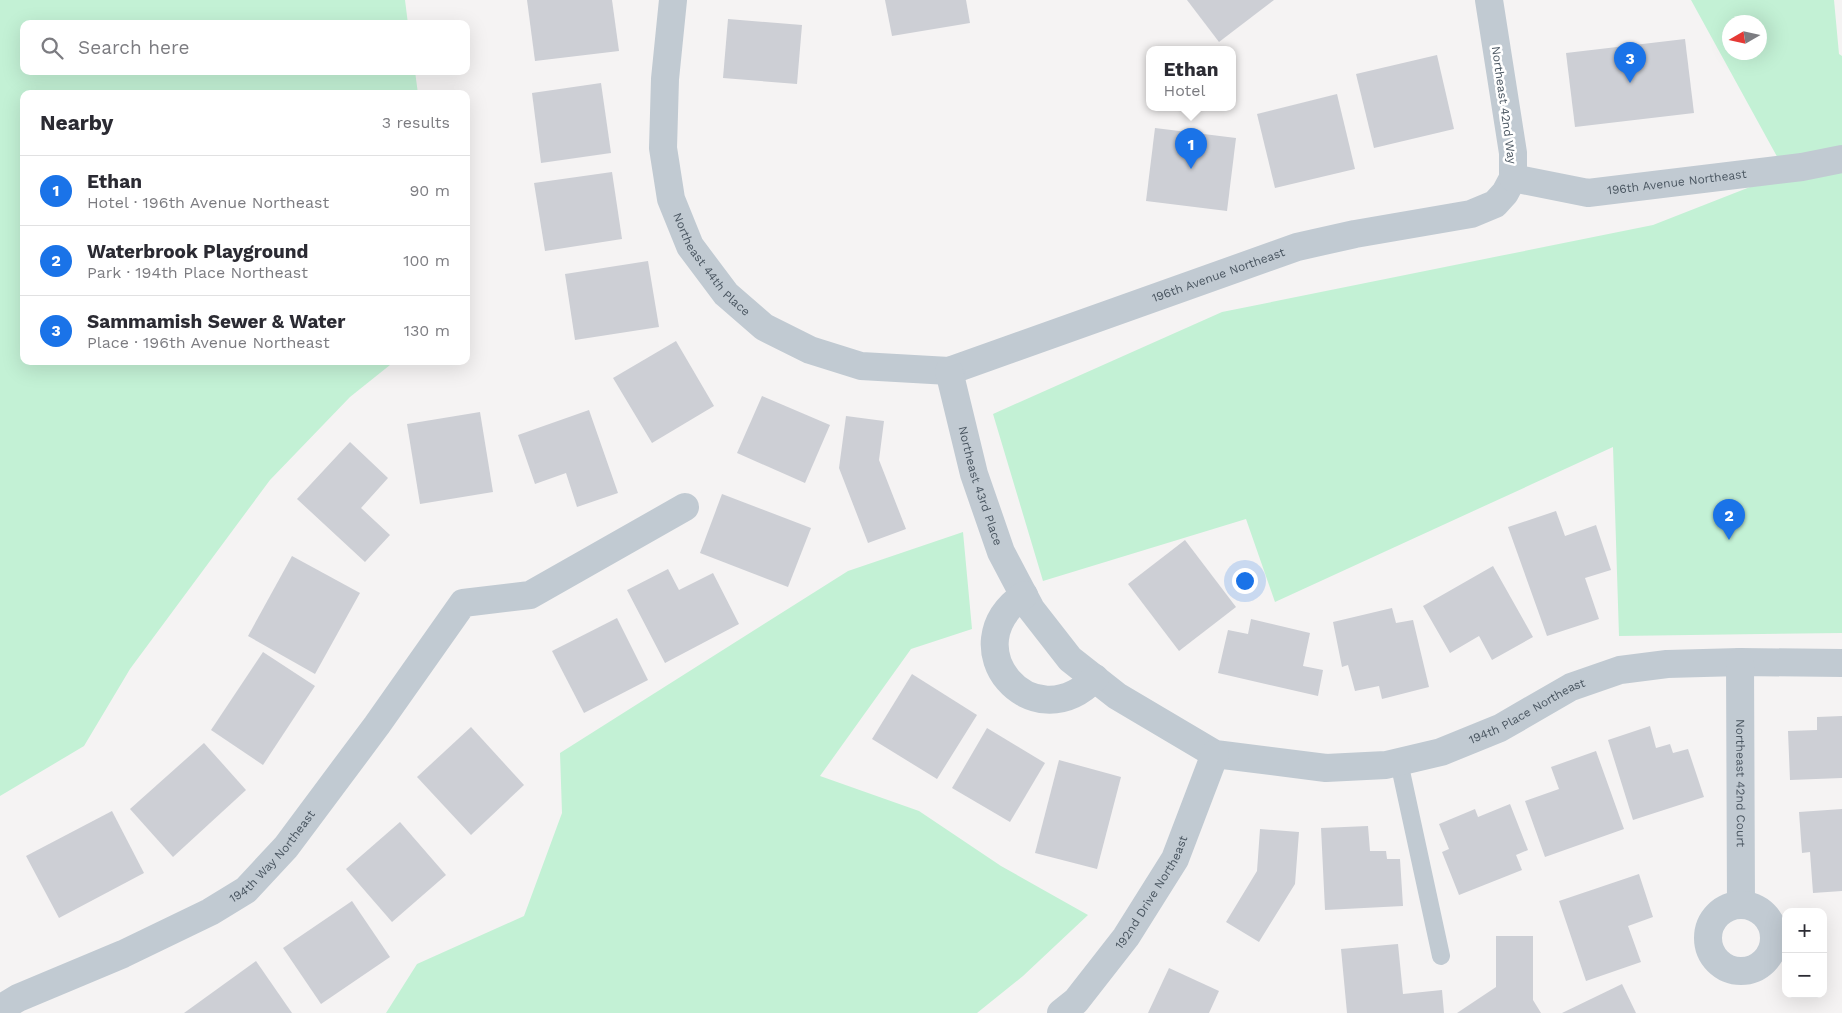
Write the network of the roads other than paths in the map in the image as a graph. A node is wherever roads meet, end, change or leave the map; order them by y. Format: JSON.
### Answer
{"nodes":[{"id":1,"x":672,"y":0,"type":"edge"},
{"id":2,"x":1489,"y":0,"type":"edge"},
{"id":3,"x":1842,"y":158,"type":"edge"},
{"id":4,"x":1513,"y":178,"type":"junction"},
{"id":5,"x":1495,"y":204,"type":"joint"},
{"id":6,"x":949,"y":371,"type":"junction"},
{"id":7,"x":685,"y":506,"type":"dead end"},
{"id":8,"x":1024,"y":595,"type":"junction"},
{"id":9,"x":1740,"y":662,"type":"junction"},
{"id":10,"x":1842,"y":663,"type":"edge"},
{"id":11,"x":1095,"y":678,"type":"junction"},
{"id":12,"x":1215,"y":754,"type":"junction"},
{"id":13,"x":1399,"y":762,"type":"junction"},
{"id":14,"x":1741,"y":904,"type":"dead end"},
{"id":15,"x":1441,"y":956,"type":"dead end"},
{"id":16,"x":0,"y":1009,"type":"edge"},
{"id":17,"x":1061,"y":1013,"type":"edge"}],
"edges":[{"from":1,"to":6,"type":"street","name":"Northeast 44th Place"},
{"from":2,"to":4,"type":"street","name":"Northeast 42nd Way"},
{"from":3,"to":4,"type":"street","name":"196th Avenue Northeast"},
{"from":4,"to":5,"type":"street","name":"Northeast 42nd Way"},
{"from":5,"to":6,"type":"street","name":"196th Avenue Northeast"},
{"from":6,"to":8,"type":"street","name":"Northeast 43rd Place"},
{"from":7,"to":16,"type":"street","name":"194th Way Northeast"},
{"from":8,"to":11,"type":"street","name":"Northeast 43rd Place"},
{"from":8,"to":11,"type":"street"},
{"from":9,"to":10,"type":"street","name":"194th Place Northeast"},
{"from":9,"to":13,"type":"street","name":"194th Place Northeast"},
{"from":9,"to":14,"type":"street","name":"Northeast 42nd Court"},
{"from":11,"to":12,"type":"street","name":"Northeast 43rd Place"},
{"from":12,"to":13,"type":"street","name":"194th Place Northeast"},
{"from":12,"to":17,"type":"street","name":"192nd Drive Northeast"},
{"from":13,"to":15,"type":"lane"}]}
